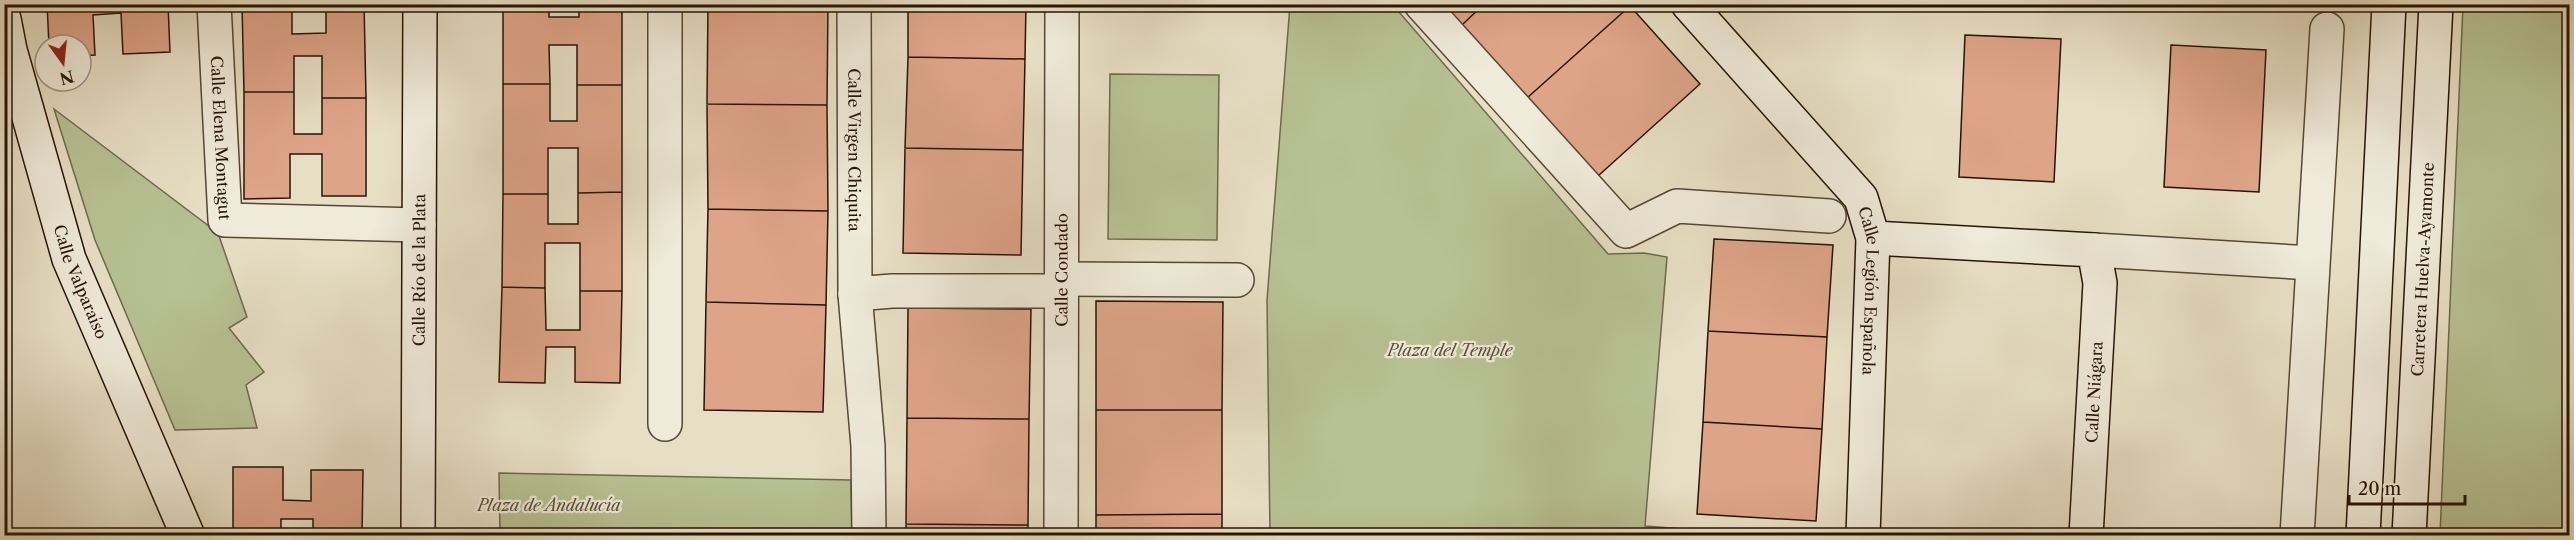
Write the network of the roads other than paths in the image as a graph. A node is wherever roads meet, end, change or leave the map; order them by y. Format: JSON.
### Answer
{"nodes":[{"id":1,"x":214,"y":4,"type":"edge"},
{"id":2,"x":420,"y":4,"type":"edge"},
{"id":3,"x":665,"y":4,"type":"edge"},
{"id":4,"x":854,"y":4,"type":"edge"},
{"id":5,"x":1062,"y":4,"type":"edge"},
{"id":6,"x":1421,"y":4,"type":"edge"},
{"id":7,"x":1688,"y":4,"type":"edge"},
{"id":8,"x":2389,"y":4,"type":"edge"},
{"id":9,"x":2436,"y":4,"type":"edge"},
{"id":10,"x":4,"y":19,"type":"edge"},
{"id":11,"x":2327,"y":29,"type":"dead end"},
{"id":12,"x":1828,"y":216,"type":"dead end"},
{"id":13,"x":419,"y":225,"type":"junction"},
{"id":14,"x":1873,"y":238,"type":"junction"},
{"id":15,"x":2094,"y":250,"type":"junction"},
{"id":16,"x":2312,"y":263,"type":"junction"},
{"id":17,"x":1237,"y":280,"type":"dead end"},
{"id":18,"x":1061,"y":285,"type":"junction"},
{"id":19,"x":855,"y":294,"type":"junction"},
{"id":20,"x":665,"y":424,"type":"dead end"},
{"id":21,"x":188,"y":536,"type":"edge"},
{"id":22,"x":418,"y":536,"type":"edge"},
{"id":23,"x":868,"y":536,"type":"edge"},
{"id":24,"x":1061,"y":536,"type":"edge"},
{"id":25,"x":1863,"y":536,"type":"edge"},
{"id":26,"x":2086,"y":536,"type":"edge"},
{"id":27,"x":2297,"y":536,"type":"edge"},
{"id":28,"x":2363,"y":536,"type":"edge"},
{"id":29,"x":2409,"y":536,"type":"edge"}],
"edges":[{"from":1,"to":13,"type":"street","name":"Calle Elena Montagut"},
{"from":2,"to":13,"type":"street","name":"Calle Río de la Plata"},
{"from":3,"to":20,"type":"street"},
{"from":4,"to":19,"type":"street","name":"Calle Virgen Chiquita"},
{"from":5,"to":18,"type":"street","name":"Calle Condado"},
{"from":6,"to":12,"type":"street"},
{"from":7,"to":14,"type":"street","name":"Calle Legión Española"},
{"from":8,"to":28,"type":"street"},
{"from":9,"to":29,"type":"street","name":"Carretera Huelva-Ayamonte"},
{"from":10,"to":21,"type":"street","name":"Calle Valparaíso"},
{"from":11,"to":16,"type":"street"},
{"from":13,"to":22,"type":"street","name":"Calle Río de la Plata"},
{"from":14,"to":15,"type":"street"},
{"from":14,"to":25,"type":"street","name":"Calle Legión Española"},
{"from":15,"to":16,"type":"street"},
{"from":15,"to":26,"type":"street","name":"Calle Niágara"},
{"from":16,"to":27,"type":"street"},
{"from":17,"to":18,"type":"street"},
{"from":18,"to":19,"type":"street"},
{"from":18,"to":24,"type":"street","name":"Calle Condado"},
{"from":19,"to":23,"type":"street"}]}
